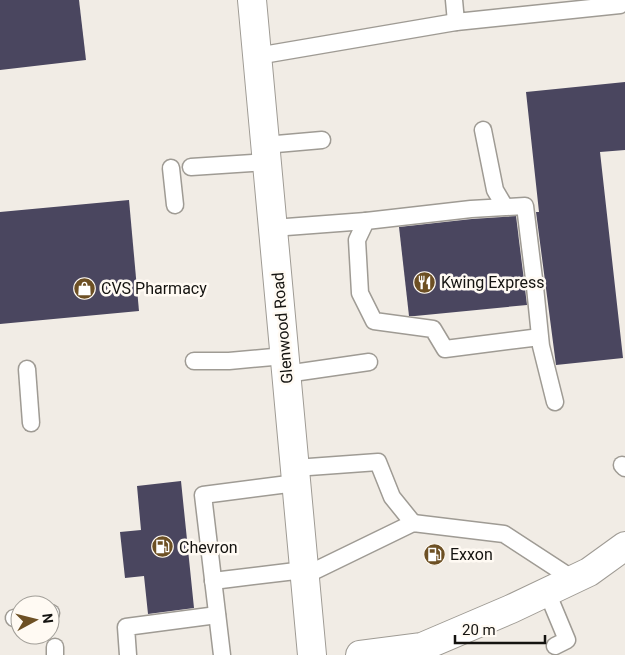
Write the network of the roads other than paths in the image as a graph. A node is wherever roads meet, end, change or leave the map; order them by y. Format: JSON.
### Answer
{"nodes":[{"id":1,"x":252,"y":0,"type":"edge"},
{"id":2,"x":454,"y":0,"type":"edge"},
{"id":3,"x":620,"y":6,"type":"dead end"},
{"id":4,"x":456,"y":22,"type":"junction"},
{"id":5,"x":257,"y":56,"type":"junction"},
{"id":6,"x":483,"y":130,"type":"dead end"},
{"id":7,"x":322,"y":140,"type":"dead end"},
{"id":8,"x":266,"y":154,"type":"junction"},
{"id":9,"x":191,"y":167,"type":"dead end"},
{"id":10,"x":171,"y":168,"type":"dead end"},
{"id":11,"x":175,"y":205,"type":"dead end"},
{"id":12,"x":505,"y":208,"type":"junction"},
{"id":13,"x":366,"y":221,"type":"junction"},
{"id":14,"x":272,"y":228,"type":"junction"},
{"id":15,"x":540,"y":342,"type":"junction"},
{"id":16,"x":194,"y":361,"type":"dead end"},
{"id":17,"x":369,"y":362,"type":"dead end"},
{"id":18,"x":285,"y":365,"type":"junction"},
{"id":19,"x":27,"y":369,"type":"dead end"},
{"id":20,"x":555,"y":402,"type":"dead end"},
{"id":21,"x":31,"y":423,"type":"dead end"},
{"id":22,"x":295,"y":476,"type":"junction"},
{"id":23,"x":413,"y":523,"type":"junction"},
{"id":24,"x":625,"y":546,"type":"edge"},
{"id":25,"x":304,"y":573,"type":"junction"},
{"id":26,"x":573,"y":579,"type":"junction"},
{"id":27,"x":213,"y":581,"type":"junction"},
{"id":28,"x":547,"y":592,"type":"junction"},
{"id":29,"x":217,"y":615,"type":"junction"},
{"id":30,"x":555,"y":646,"type":"dead end"},
{"id":31,"x":128,"y":655,"type":"edge"},
{"id":32,"x":222,"y":655,"type":"edge"},
{"id":33,"x":312,"y":655,"type":"edge"},
{"id":34,"x":360,"y":655,"type":"edge"}],
"edges":[{"from":1,"to":5,"type":"main road","name":"Glenwood Road"},
{"from":2,"to":4,"type":"lane"},
{"from":3,"to":4,"type":"lane"},
{"from":4,"to":5,"type":"lane"},
{"from":5,"to":8,"type":"main road","name":"Glenwood Road"},
{"from":6,"to":12,"type":"lane"},
{"from":7,"to":8,"type":"lane"},
{"from":8,"to":9,"type":"lane"},
{"from":8,"to":14,"type":"main road","name":"Glenwood Road"},
{"from":10,"to":11,"type":"lane"},
{"from":12,"to":13,"type":"lane"},
{"from":12,"to":15,"type":"lane"},
{"from":13,"to":14,"type":"lane"},
{"from":13,"to":15,"type":"lane"},
{"from":14,"to":18,"type":"main road","name":"Glenwood Road"},
{"from":15,"to":20,"type":"lane"},
{"from":16,"to":18,"type":"lane"},
{"from":17,"to":18,"type":"lane"},
{"from":18,"to":22,"type":"main road","name":"Glenwood Road"},
{"from":19,"to":21,"type":"lane"},
{"from":22,"to":23,"type":"lane"},
{"from":22,"to":25,"type":"main road","name":"Glenwood Road"},
{"from":22,"to":27,"type":"lane"},
{"from":23,"to":25,"type":"lane"},
{"from":23,"to":26,"type":"lane"},
{"from":24,"to":26,"type":"main road"},
{"from":25,"to":27,"type":"lane"},
{"from":25,"to":33,"type":"main road","name":"Glenwood Road"},
{"from":26,"to":28,"type":"main road"},
{"from":27,"to":29,"type":"lane"},
{"from":28,"to":30,"type":"lane"},
{"from":28,"to":34,"type":"main road"},
{"from":29,"to":31,"type":"lane"},
{"from":29,"to":32,"type":"lane"}]}
